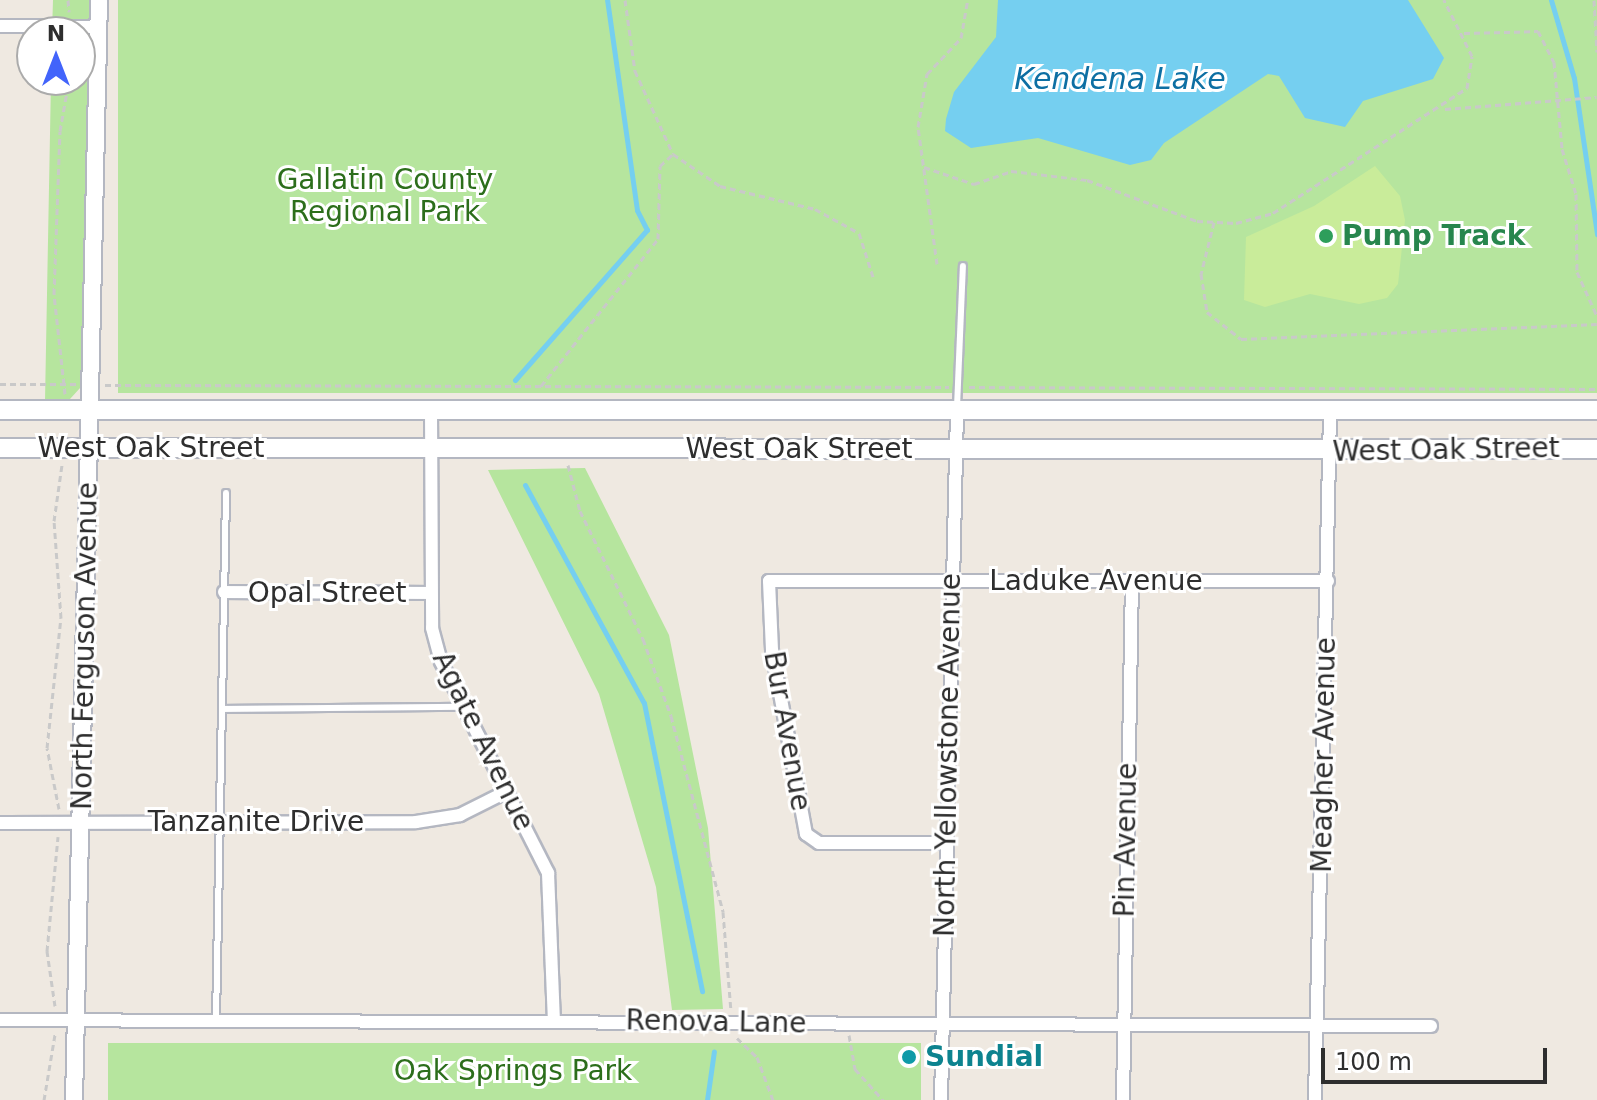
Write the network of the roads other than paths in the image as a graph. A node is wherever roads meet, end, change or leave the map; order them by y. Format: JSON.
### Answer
{"nodes":[{"id":1,"x":99,"y":0,"type":"edge"},
{"id":2,"x":0,"y":26,"type":"edge"},
{"id":3,"x":98,"y":27,"type":"junction"},
{"id":4,"x":963,"y":266,"type":"dead end"},
{"id":5,"x":0,"y":410,"type":"edge"},
{"id":6,"x":91,"y":410,"type":"junction"},
{"id":7,"x":431,"y":410,"type":"junction"},
{"id":8,"x":957,"y":410,"type":"junction"},
{"id":9,"x":1330,"y":410,"type":"junction"},
{"id":10,"x":1597,"y":410,"type":"edge"},
{"id":11,"x":0,"y":448,"type":"edge"},
{"id":12,"x":90,"y":448,"type":"junction"},
{"id":13,"x":431,"y":448,"type":"junction"},
{"id":14,"x":955,"y":449,"type":"junction"},
{"id":15,"x":1597,"y":449,"type":"edge"},
{"id":16,"x":1330,"y":451,"type":"junction"},
{"id":17,"x":226,"y":493,"type":"dead end"},
{"id":18,"x":769,"y":581,"type":"joint"},
{"id":19,"x":952,"y":581,"type":"junction"},
{"id":20,"x":1132,"y":581,"type":"junction"},
{"id":21,"x":1328,"y":581,"type":"junction"},
{"id":22,"x":224,"y":592,"type":"junction"},
{"id":23,"x":430,"y":593,"type":"junction"},
{"id":24,"x":464,"y":707,"type":"junction"},
{"id":25,"x":222,"y":709,"type":"junction"},
{"id":26,"x":506,"y":792,"type":"junction"},
{"id":27,"x":220,"y":820,"type":"junction"},
{"id":28,"x":0,"y":823,"type":"edge"},
{"id":29,"x":81,"y":823,"type":"junction"},
{"id":30,"x":946,"y":843,"type":"junction"},
{"id":31,"x":0,"y":1020,"type":"edge"},
{"id":32,"x":75,"y":1020,"type":"junction"},
{"id":33,"x":216,"y":1020,"type":"junction"},
{"id":34,"x":554,"y":1020,"type":"junction"},
{"id":35,"x":942,"y":1025,"type":"junction"},
{"id":36,"x":1122,"y":1025,"type":"junction"},
{"id":37,"x":1317,"y":1026,"type":"junction"},
{"id":38,"x":1431,"y":1026,"type":"dead end"},
{"id":39,"x":74,"y":1100,"type":"edge"},
{"id":40,"x":941,"y":1100,"type":"edge"},
{"id":41,"x":1123,"y":1100,"type":"edge"},
{"id":42,"x":1315,"y":1100,"type":"edge"}],
"edges":[{"from":1,"to":3,"type":"street","name":"North Ferguson Avenue"},
{"from":2,"to":3,"type":"street"},
{"from":3,"to":6,"type":"street","name":"North Ferguson Avenue"},
{"from":4,"to":8,"type":"lane"},
{"from":5,"to":6,"type":"main road","name":"West Oak Street"},
{"from":6,"to":7,"type":"main road","name":"West Oak Street"},
{"from":6,"to":12,"type":"street","name":"North Ferguson Avenue"},
{"from":7,"to":8,"type":"main road","name":"West Oak Street"},
{"from":7,"to":13,"type":"street","name":"Agate Avenue"},
{"from":8,"to":9,"type":"main road","name":"West Oak Street"},
{"from":8,"to":14,"type":"street","name":"North Yellowstone Avenue"},
{"from":9,"to":10,"type":"main road","name":"West Oak Street"},
{"from":9,"to":16,"type":"street","name":"Meagher Avenue"},
{"from":11,"to":12,"type":"main road","name":"West Oak Street"},
{"from":12,"to":13,"type":"main road","name":"West Oak Street"},
{"from":12,"to":29,"type":"street","name":"North Ferguson Avenue"},
{"from":13,"to":14,"type":"main road","name":"West Oak Street"},
{"from":13,"to":23,"type":"street","name":"Agate Avenue"},
{"from":14,"to":16,"type":"main road","name":"West Oak Street"},
{"from":14,"to":19,"type":"street","name":"North Yellowstone Avenue"},
{"from":15,"to":16,"type":"main road","name":"West Oak Street"},
{"from":16,"to":21,"type":"street","name":"Meagher Avenue"},
{"from":17,"to":22,"type":"lane"},
{"from":18,"to":19,"type":"street","name":"Laduke Avenue"},
{"from":18,"to":30,"type":"street","name":"Bur Avenue"},
{"from":19,"to":20,"type":"street","name":"Laduke Avenue"},
{"from":19,"to":30,"type":"street","name":"North Yellowstone Avenue"},
{"from":20,"to":21,"type":"street","name":"Laduke Avenue"},
{"from":20,"to":36,"type":"street","name":"Pin Avenue"},
{"from":21,"to":37,"type":"street","name":"Meagher Avenue"},
{"from":22,"to":23,"type":"street","name":"Opal Street"},
{"from":22,"to":25,"type":"lane"},
{"from":23,"to":24,"type":"street","name":"Agate Avenue"},
{"from":24,"to":25,"type":"lane"},
{"from":24,"to":26,"type":"street","name":"Agate Avenue"},
{"from":25,"to":27,"type":"lane"},
{"from":26,"to":27,"type":"street","name":"Tanzanite Drive"},
{"from":26,"to":34,"type":"street","name":"Agate Avenue"},
{"from":27,"to":29,"type":"street","name":"Tanzanite Drive"},
{"from":27,"to":33,"type":"lane"},
{"from":28,"to":29,"type":"street","name":"Tanzanite Drive"},
{"from":29,"to":32,"type":"street","name":"North Ferguson Avenue"},
{"from":30,"to":35,"type":"street","name":"North Yellowstone Avenue"},
{"from":31,"to":32,"type":"street","name":"Renova Lane"},
{"from":32,"to":33,"type":"street","name":"Renova Lane"},
{"from":32,"to":39,"type":"street","name":"North Ferguson Avenue"},
{"from":33,"to":34,"type":"street","name":"Renova Lane"},
{"from":34,"to":35,"type":"street","name":"Renova Lane"},
{"from":35,"to":36,"type":"street","name":"Renova Lane"},
{"from":35,"to":40,"type":"street","name":"North Yellowstone Avenue"},
{"from":36,"to":37,"type":"street","name":"Renova Lane"},
{"from":36,"to":41,"type":"street","name":"Pin Avenue"},
{"from":37,"to":38,"type":"street","name":"Renova Lane"},
{"from":37,"to":42,"type":"street","name":"Meagher Avenue"}]}
